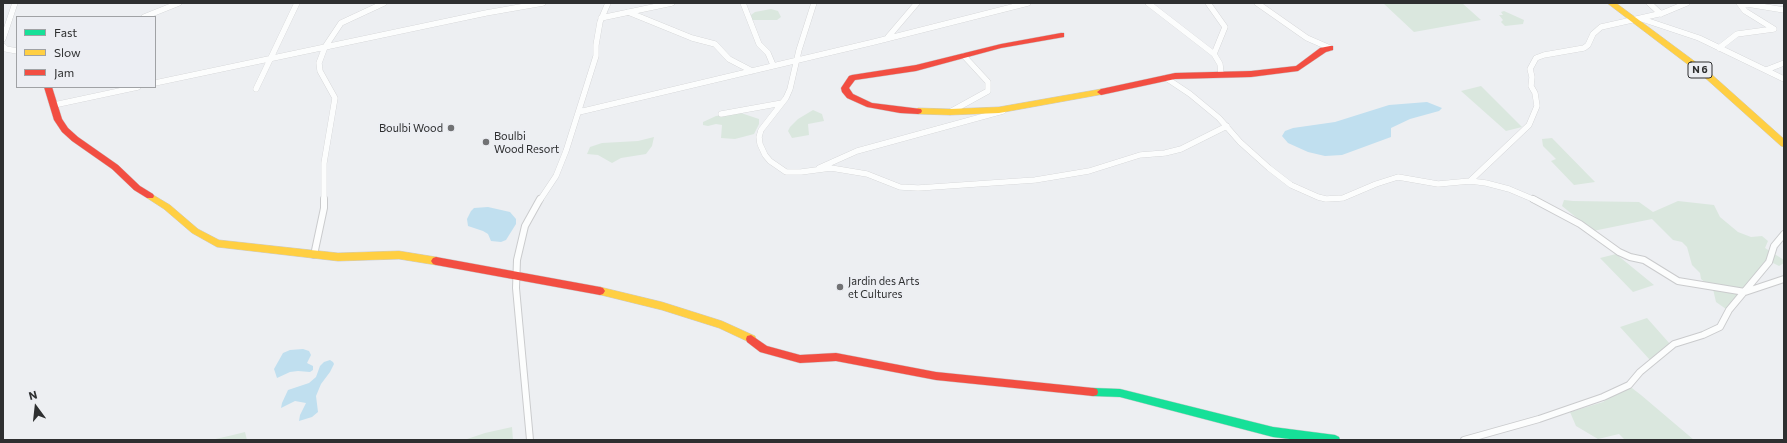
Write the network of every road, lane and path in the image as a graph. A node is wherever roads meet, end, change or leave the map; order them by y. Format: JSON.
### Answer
{"nodes":[{"id":1,"x":15,"y":3,"type":"edge"},
{"id":2,"x":179,"y":3,"type":"edge"},
{"id":3,"x":297,"y":3,"type":"edge"},
{"id":4,"x":384,"y":3,"type":"edge"},
{"id":5,"x":543,"y":3,"type":"edge"},
{"id":6,"x":608,"y":3,"type":"edge"},
{"id":7,"x":672,"y":3,"type":"edge"},
{"id":8,"x":743,"y":3,"type":"edge"},
{"id":9,"x":814,"y":3,"type":"edge"},
{"id":10,"x":917,"y":3,"type":"edge"},
{"id":11,"x":1028,"y":3,"type":"edge"},
{"id":12,"x":1148,"y":3,"type":"edge"},
{"id":13,"x":1208,"y":3,"type":"edge"},
{"id":14,"x":1257,"y":3,"type":"edge"},
{"id":15,"x":1611,"y":3,"type":"edge"},
{"id":16,"x":1650,"y":3,"type":"edge"},
{"id":17,"x":1687,"y":3,"type":"edge"},
{"id":18,"x":1740,"y":3,"type":"edge"},
{"id":19,"x":1784,"y":10,"type":"edge"},
{"id":20,"x":628,"y":12,"type":"junction"},
{"id":21,"x":1661,"y":14,"type":"junction"},
{"id":22,"x":146,"y":16,"type":"edge"},
{"id":23,"x":602,"y":18,"type":"junction"},
{"id":24,"x":1638,"y":20,"type":"junction"},
{"id":25,"x":1061,"y":35,"type":"dead end"},
{"id":26,"x":888,"y":37,"type":"junction"},
{"id":27,"x":3,"y":39,"type":"edge"},
{"id":28,"x":3,"y":46,"type":"edge"},
{"id":29,"x":325,"y":47,"type":"junction"},
{"id":30,"x":1330,"y":48,"type":"joint"},
{"id":31,"x":1719,"y":48,"type":"junction"},
{"id":32,"x":16,"y":51,"type":"edge"},
{"id":33,"x":1214,"y":54,"type":"junction"},
{"id":34,"x":964,"y":56,"type":"junction"},
{"id":35,"x":272,"y":58,"type":"junction"},
{"id":36,"x":796,"y":60,"type":"junction"},
{"id":37,"x":1784,"y":63,"type":"edge"},
{"id":38,"x":773,"y":65,"type":"junction"},
{"id":39,"x":752,"y":70,"type":"junction"},
{"id":40,"x":1766,"y":70,"type":"junction"},
{"id":41,"x":1221,"y":74,"type":"junction"},
{"id":42,"x":1166,"y":78,"type":"junction"},
{"id":43,"x":1784,"y":79,"type":"edge"},
{"id":44,"x":156,"y":83,"type":"edge"},
{"id":45,"x":48,"y":88,"type":"edge"},
{"id":46,"x":133,"y":88,"type":"edge"},
{"id":47,"x":256,"y":89,"type":"dead end"},
{"id":48,"x":782,"y":103,"type":"junction"},
{"id":49,"x":54,"y":105,"type":"junction"},
{"id":50,"x":1009,"y":109,"type":"junction"},
{"id":51,"x":579,"y":112,"type":"junction"},
{"id":52,"x":950,"y":112,"type":"junction"},
{"id":53,"x":721,"y":114,"type":"dead end"},
{"id":54,"x":1227,"y":126,"type":"junction"},
{"id":55,"x":1784,"y":144,"type":"edge"},
{"id":56,"x":818,"y":169,"type":"junction"},
{"id":57,"x":1470,"y":181,"type":"junction"},
{"id":58,"x":1784,"y":234,"type":"edge"},
{"id":59,"x":314,"y":255,"type":"junction"},
{"id":60,"x":516,"y":276,"type":"junction"},
{"id":61,"x":1784,"y":279,"type":"edge"},
{"id":62,"x":1745,"y":292,"type":"junction"},
{"id":63,"x":530,"y":440,"type":"edge"},
{"id":64,"x":1335,"y":440,"type":"edge"},
{"id":65,"x":1464,"y":440,"type":"edge"}],
"edges":[{"from":1,"to":27,"type":"street"},
{"from":2,"to":22,"type":"street"},
{"from":3,"to":35,"type":"street"},
{"from":4,"to":29,"type":"street"},
{"from":5,"to":29,"type":"street"},
{"from":6,"to":23,"type":"street"},
{"from":7,"to":20,"type":"street"},
{"from":8,"to":38,"type":"street"},
{"from":9,"to":36,"type":"street"},
{"from":10,"to":26,"type":"street"},
{"from":11,"to":26,"type":"street"},
{"from":12,"to":33,"type":"street"},
{"from":13,"to":33,"type":"street"},
{"from":14,"to":30,"type":"street"},
{"from":15,"to":24,"type":"street","number":"N 6"},
{"from":16,"to":21,"type":"street"},
{"from":17,"to":21,"type":"street"},
{"from":18,"to":19,"type":"street"},
{"from":18,"to":31,"type":"street"},
{"from":20,"to":23,"type":"street"},
{"from":20,"to":39,"type":"street"},
{"from":21,"to":24,"type":"street"},
{"from":23,"to":51,"type":"street"},
{"from":24,"to":31,"type":"street"},
{"from":24,"to":55,"type":"street","number":"N 6"},
{"from":24,"to":57,"type":"street"},
{"from":25,"to":34,"type":"street"},
{"from":26,"to":36,"type":"street"},
{"from":28,"to":32,"type":"street"},
{"from":29,"to":35,"type":"street"},
{"from":29,"to":59,"type":"street"},
{"from":30,"to":41,"type":"street"},
{"from":31,"to":40,"type":"street"},
{"from":33,"to":41,"type":"street"},
{"from":34,"to":52,"type":"street"},
{"from":34,"to":52,"type":"street"},
{"from":35,"to":44,"type":"street"},
{"from":35,"to":47,"type":"street"},
{"from":36,"to":38,"type":"street"},
{"from":36,"to":48,"type":"street"},
{"from":37,"to":40,"type":"street"},
{"from":38,"to":39,"type":"street"},
{"from":39,"to":51,"type":"street"},
{"from":40,"to":43,"type":"street"},
{"from":41,"to":42,"type":"street"},
{"from":42,"to":50,"type":"street"},
{"from":42,"to":54,"type":"street"},
{"from":45,"to":49,"type":"street"},
{"from":46,"to":49,"type":"street"},
{"from":48,"to":53,"type":"street"},
{"from":48,"to":56,"type":"street"},
{"from":49,"to":59,"type":"street"},
{"from":50,"to":52,"type":"street"},
{"from":50,"to":56,"type":"street"},
{"from":51,"to":60,"type":"street"},
{"from":54,"to":56,"type":"street"},
{"from":54,"to":57,"type":"street"},
{"from":57,"to":62,"type":"street"},
{"from":58,"to":62,"type":"street"},
{"from":59,"to":60,"type":"street"},
{"from":60,"to":63,"type":"street"},
{"from":60,"to":64,"type":"street"},
{"from":61,"to":62,"type":"street"},
{"from":62,"to":65,"type":"street"}]}
